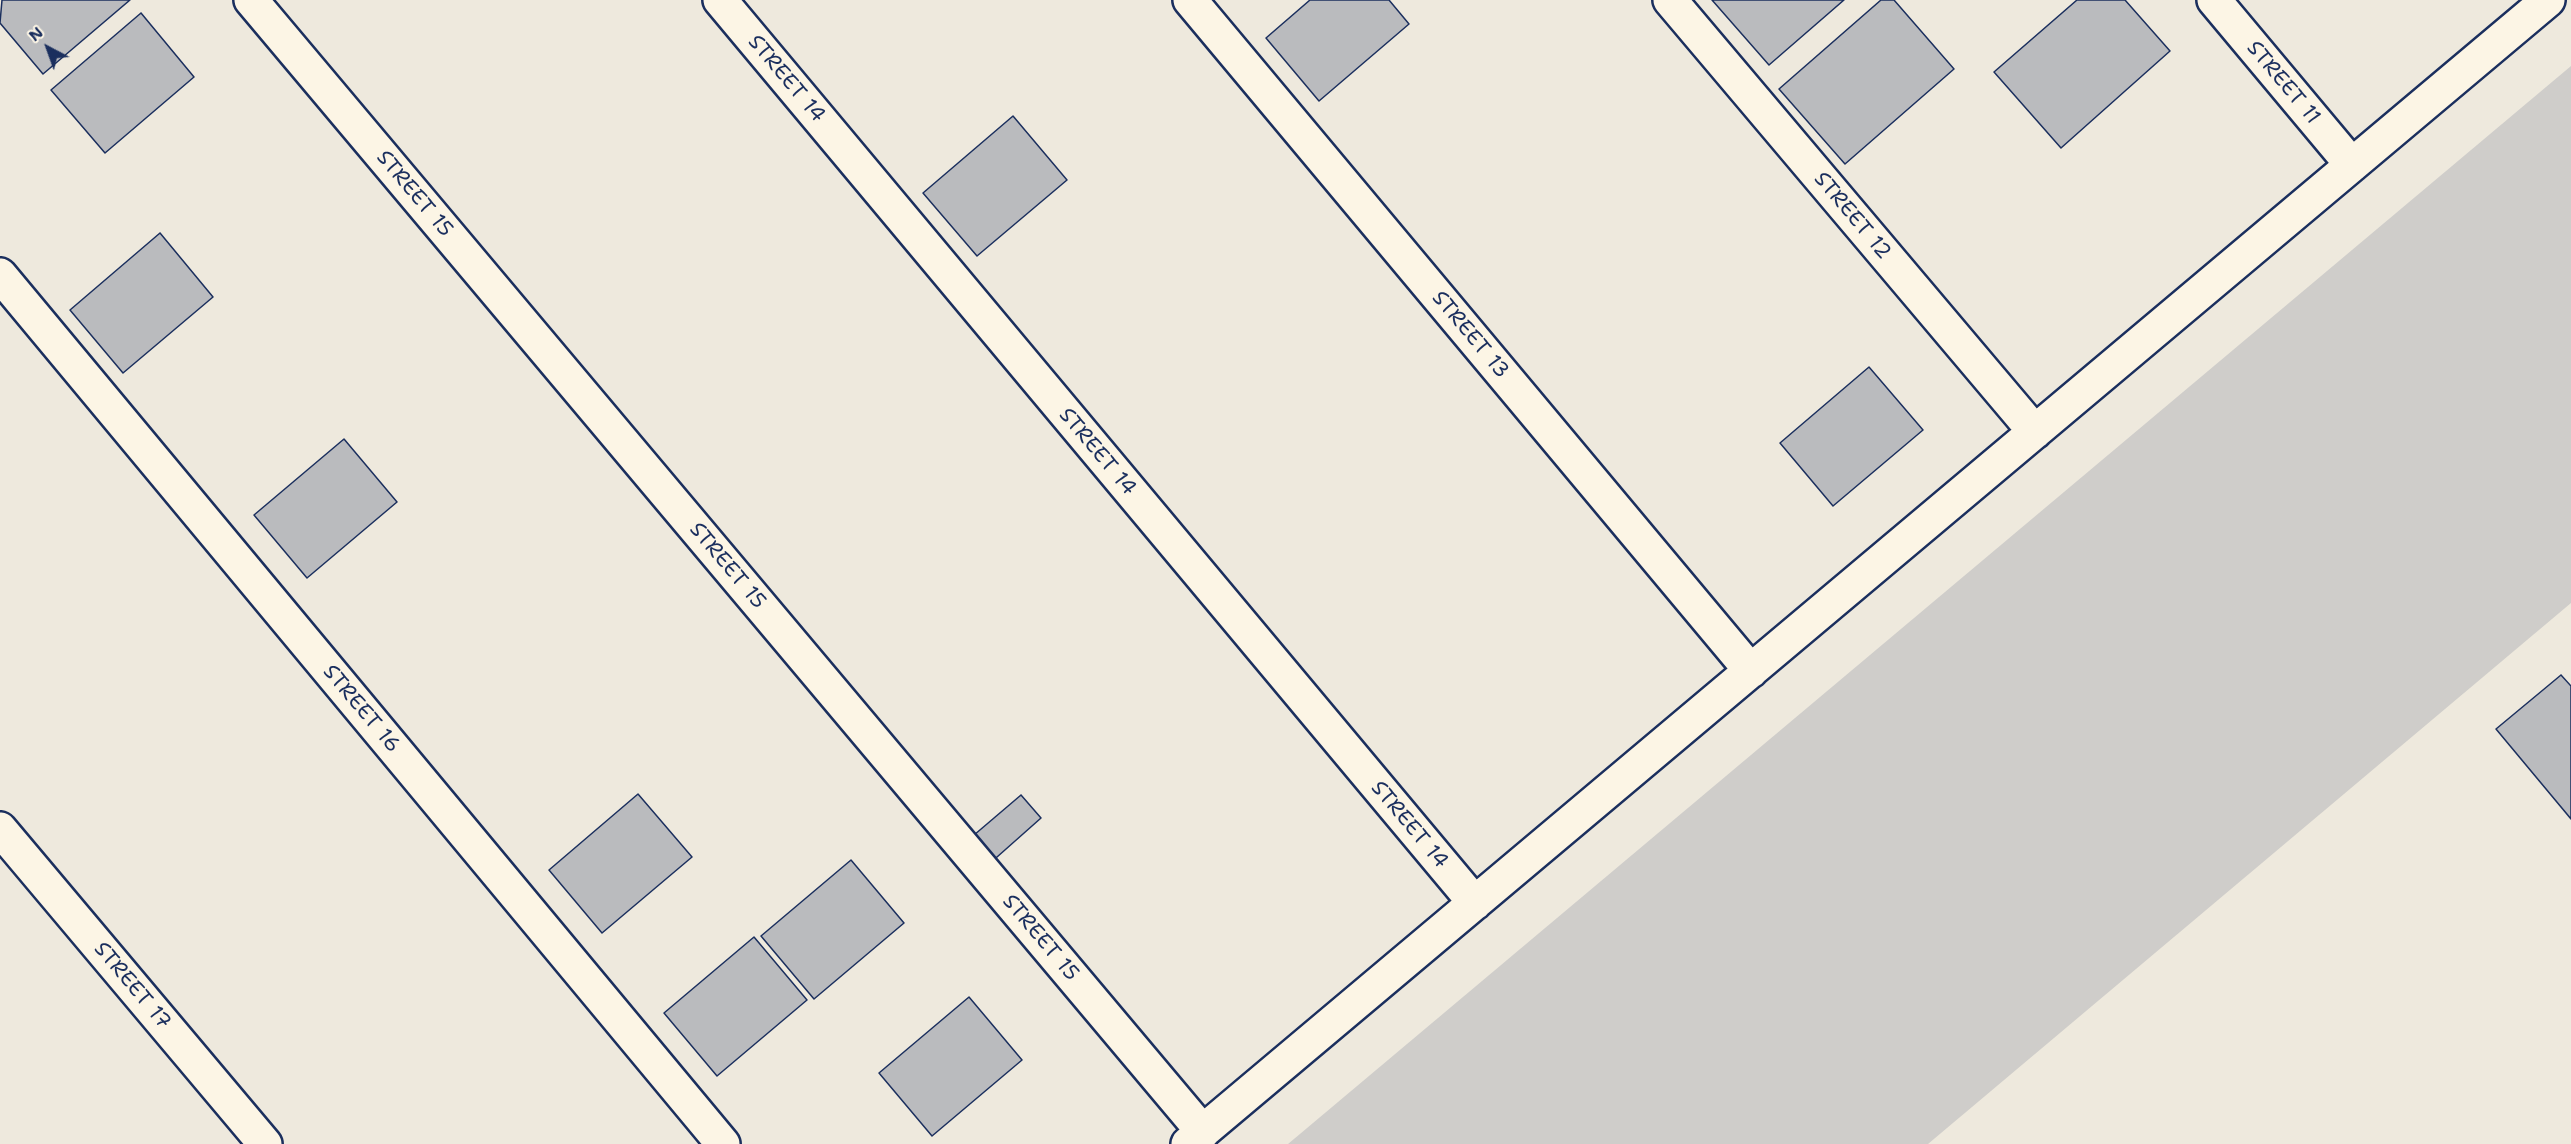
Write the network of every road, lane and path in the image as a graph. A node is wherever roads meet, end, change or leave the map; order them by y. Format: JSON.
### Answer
{"nodes":[{"id":1,"x":251,"y":0,"type":"edge"},
{"id":2,"x":720,"y":0,"type":"edge"},
{"id":3,"x":1190,"y":0,"type":"edge"},
{"id":4,"x":1670,"y":0,"type":"edge"},
{"id":5,"x":2214,"y":0,"type":"edge"},
{"id":6,"x":2548,"y":0,"type":"edge"},
{"id":7,"x":2352,"y":165,"type":"junction"},
{"id":8,"x":0,"y":275,"type":"edge"},
{"id":9,"x":2035,"y":432,"type":"junction"},
{"id":10,"x":1751,"y":671,"type":"junction"},
{"id":11,"x":0,"y":829,"type":"edge"},
{"id":12,"x":1475,"y":903,"type":"junction"},
{"id":13,"x":1196,"y":1138,"type":"edge"},
{"id":14,"x":265,"y":1144,"type":"edge"},
{"id":15,"x":723,"y":1144,"type":"edge"}],
"edges":[{"from":1,"to":13,"type":"street","name":"STREET 15"},
{"from":2,"to":12,"type":"street","name":"STREET 14"},
{"from":3,"to":10,"type":"street","name":"STREET 13"},
{"from":4,"to":9,"type":"street","name":"STREET 12"},
{"from":5,"to":7,"type":"street","name":"STREET 11"},
{"from":6,"to":7,"type":"street"},
{"from":7,"to":9,"type":"street"},
{"from":8,"to":15,"type":"street","name":"STREET 16"},
{"from":9,"to":10,"type":"street"},
{"from":10,"to":12,"type":"street"},
{"from":11,"to":14,"type":"street","name":"STREET 17"},
{"from":12,"to":13,"type":"street"}]}
